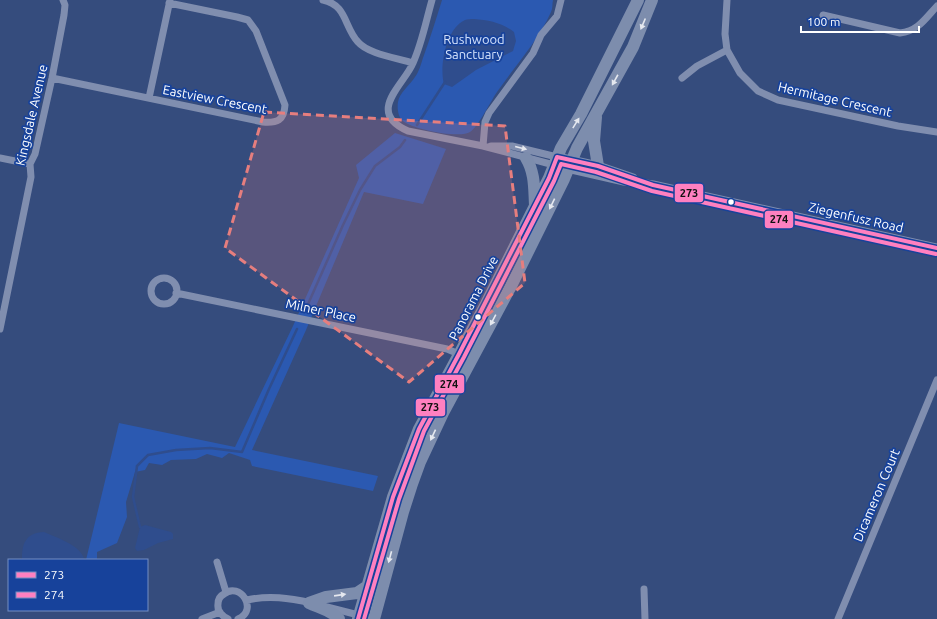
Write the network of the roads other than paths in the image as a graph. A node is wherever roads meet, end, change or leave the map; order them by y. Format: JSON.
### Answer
{"nodes":[{"id":1,"x":63,"y":0,"type":"edge"},
{"id":2,"x":323,"y":0,"type":"edge"},
{"id":3,"x":432,"y":0,"type":"edge"},
{"id":4,"x":561,"y":0,"type":"edge"},
{"id":5,"x":638,"y":0,"type":"edge"},
{"id":6,"x":652,"y":0,"type":"edge"},
{"id":7,"x":727,"y":0,"type":"edge"},
{"id":8,"x":170,"y":2,"type":"edge"},
{"id":9,"x":937,"y":6,"type":"edge"},
{"id":10,"x":823,"y":15,"type":"dead end"},
{"id":11,"x":727,"y":50,"type":"junction"},
{"id":12,"x":413,"y":63,"type":"junction"},
{"id":13,"x":52,"y":78,"type":"junction"},
{"id":14,"x":682,"y":78,"type":"dead end"},
{"id":15,"x":149,"y":98,"type":"junction"},
{"id":16,"x":596,"y":112,"type":"junction"},
{"id":17,"x":937,"y":132,"type":"edge"},
{"id":18,"x":483,"y":146,"type":"junction"},
{"id":19,"x":0,"y":158,"type":"edge"},
{"id":20,"x":526,"y":158,"type":"junction"},
{"id":21,"x":556,"y":161,"type":"junction"},
{"id":22,"x":30,"y":164,"type":"junction"},
{"id":23,"x":570,"y":164,"type":"junction"},
{"id":24,"x":598,"y":166,"type":"junction"},
{"id":25,"x":653,"y":185,"type":"junction"},
{"id":26,"x":535,"y":206,"type":"junction"},
{"id":27,"x":937,"y":248,"type":"edge"},
{"id":28,"x":176,"y":293,"type":"dead end"},
{"id":29,"x":2,"y":303,"type":"edge"},
{"id":30,"x":0,"y":329,"type":"edge"},
{"id":31,"x":459,"y":354,"type":"junction"},
{"id":32,"x":937,"y":380,"type":"edge"},
{"id":33,"x":217,"y":562,"type":"dead end"},
{"id":34,"x":369,"y":585,"type":"junction"},
{"id":35,"x":644,"y":589,"type":"dead end"},
{"id":36,"x":226,"y":592,"type":"junction"},
{"id":37,"x":247,"y":600,"type":"junction"},
{"id":38,"x":309,"y":602,"type":"junction"},
{"id":39,"x":220,"y":612,"type":"junction"},
{"id":40,"x":359,"y":617,"type":"edge"},
{"id":41,"x":202,"y":619,"type":"edge"},
{"id":42,"x":228,"y":619,"type":"edge"},
{"id":43,"x":238,"y":619,"type":"edge"},
{"id":44,"x":339,"y":619,"type":"edge"},
{"id":45,"x":374,"y":619,"type":"edge"},
{"id":46,"x":645,"y":619,"type":"edge"},
{"id":47,"x":838,"y":619,"type":"edge"}],
"edges":[{"from":1,"to":13,"type":"street","name":"Kingsdale Avenue"},
{"from":2,"to":12,"type":"street"},
{"from":3,"to":12,"type":"street"},
{"from":4,"to":18,"type":"street"},
{"from":21,"to":5,"type":"main road","name":"Panorama Drive","one_way":true},
{"from":6,"to":16,"type":"main road","name":"Panorama Drive","one_way":true},
{"from":7,"to":11,"type":"street","name":"Hermitage Crescent"},
{"from":8,"to":15,"type":"street"},
{"from":8,"to":15,"type":"street","name":"Eastview Crescent"},
{"from":9,"to":10,"type":"street"},
{"from":11,"to":14,"type":"street"},
{"from":11,"to":17,"type":"street","name":"Hermitage Crescent"},
{"from":12,"to":18,"type":"street"},
{"from":13,"to":15,"type":"street","name":"Eastview Crescent"},
{"from":13,"to":22,"type":"street","name":"Kingsdale Avenue"},
{"from":16,"to":23,"type":"main road","name":"Panorama Drive"},
{"from":16,"to":24,"type":"main road"},
{"from":18,"to":20,"type":"street"},
{"from":18,"to":21,"type":"street","one_way":true},
{"from":19,"to":22,"type":"street"},
{"from":20,"to":21,"type":"street"},
{"from":20,"to":26,"type":"main road"},
{"from":21,"to":23,"type":"street","name":"Ziegenfusz Road"},
{"from":21,"to":26,"type":"main road","name":"Panorama Drive"},
{"from":22,"to":29,"type":"street","name":"Kingsdale Avenue"},
{"from":23,"to":24,"type":"street","name":"Ziegenfusz Road"},
{"from":23,"to":25,"type":"street","name":"Ziegenfusz Road"},
{"from":23,"to":45,"type":"main road","name":"Panorama Drive","one_way":true},
{"from":24,"to":25,"type":"street","name":"Ziegenfusz Road"},
{"from":25,"to":27,"type":"street","name":"Ziegenfusz Road"},
{"from":26,"to":31,"type":"main road","name":"Panorama Drive"},
{"from":28,"to":31,"type":"street","name":"Milner Place"},
{"from":29,"to":30,"type":"street","name":"Kingsdale Avenue"},
{"from":31,"to":34,"type":"main road","name":"Panorama Drive"},
{"from":32,"to":47,"type":"street","name":"Dicameron Court"},
{"from":33,"to":36,"type":"street"},
{"from":38,"to":34,"type":"main road","one_way":true},
{"from":34,"to":40,"type":"main road","name":"Panorama Drive"},
{"from":35,"to":46,"type":"street"},
{"from":36,"to":37,"type":"street"},
{"from":36,"to":39,"type":"street"},
{"from":37,"to":38,"type":"street"},
{"from":37,"to":43,"type":"street"},
{"from":38,"to":40,"type":"street"},
{"from":38,"to":44,"type":"main road"},
{"from":39,"to":41,"type":"street"},
{"from":39,"to":42,"type":"street"},
{"from":40,"to":45,"type":"street"}]}
